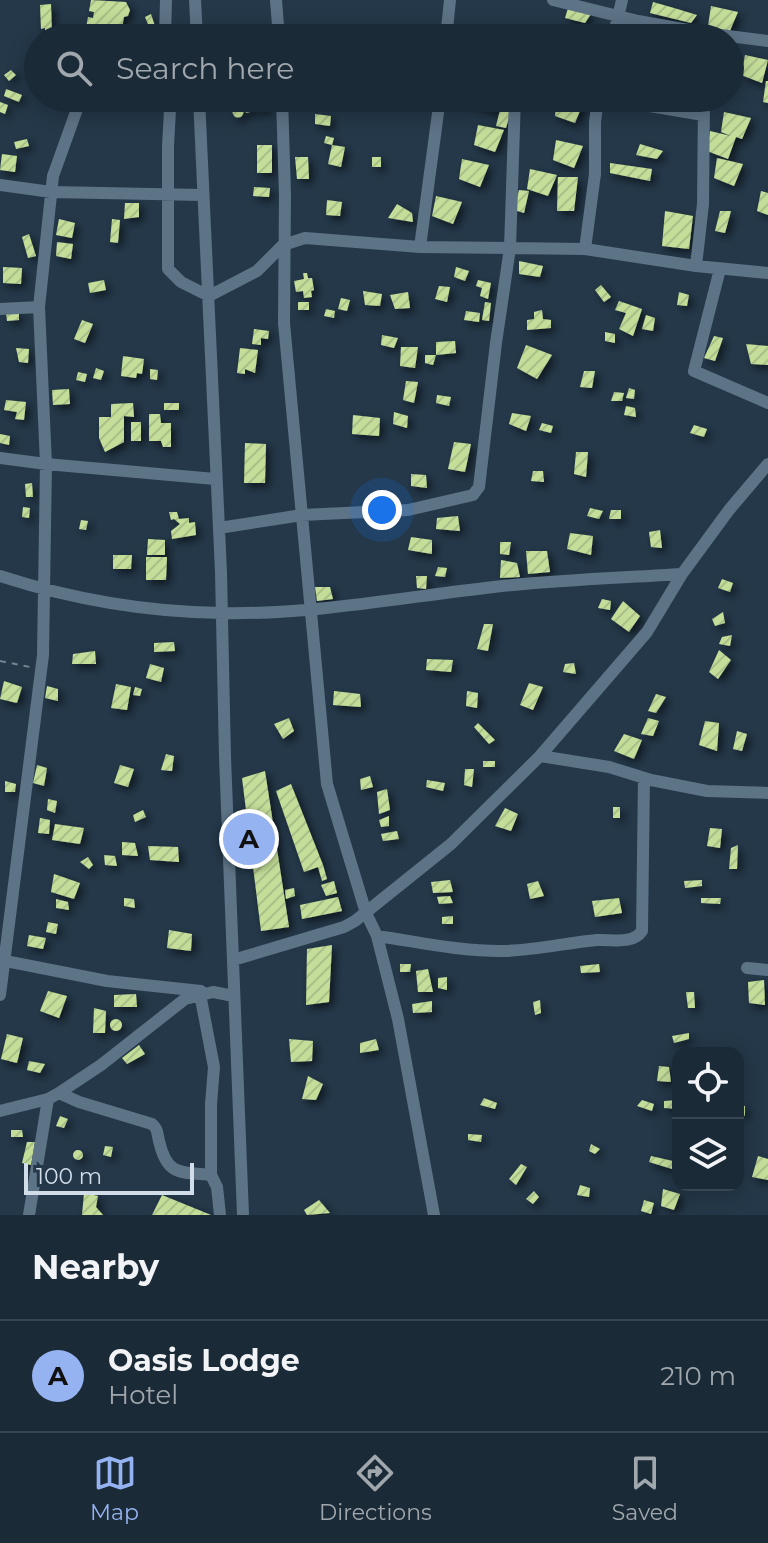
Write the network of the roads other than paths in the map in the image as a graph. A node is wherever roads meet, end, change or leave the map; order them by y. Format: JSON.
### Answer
{"nodes":[{"id":1,"x":166,"y":0,"type":"edge"},
{"id":2,"x":195,"y":0,"type":"edge"},
{"id":3,"x":276,"y":0,"type":"edge"},
{"id":4,"x":450,"y":0,"type":"edge"},
{"id":5,"x":553,"y":0,"type":"edge"},
{"id":6,"x":622,"y":0,"type":"edge"},
{"id":7,"x":618,"y":16,"type":"junction"},
{"id":8,"x":165,"y":24,"type":"edge"},
{"id":9,"x":196,"y":24,"type":"edge"},
{"id":10,"x":278,"y":24,"type":"edge"},
{"id":11,"x":447,"y":24,"type":"edge"},
{"id":12,"x":616,"y":24,"type":"edge"},
{"id":13,"x":655,"y":24,"type":"edge"},
{"id":14,"x":744,"y":39,"type":"edge"},
{"id":15,"x":768,"y":41,"type":"edge"},
{"id":16,"x":76,"y":112,"type":"edge"},
{"id":17,"x":170,"y":112,"type":"edge"},
{"id":18,"x":199,"y":112,"type":"edge"},
{"id":19,"x":282,"y":112,"type":"edge"},
{"id":20,"x":438,"y":112,"type":"edge"},
{"id":21,"x":515,"y":112,"type":"edge"},
{"id":22,"x":598,"y":112,"type":"edge"},
{"id":23,"x":685,"y":112,"type":"edge"},
{"id":24,"x":703,"y":112,"type":"edge"},
{"id":25,"x":703,"y":115,"type":"junction"},
{"id":26,"x":0,"y":185,"type":"edge"},
{"id":27,"x":51,"y":192,"type":"junction"},
{"id":28,"x":168,"y":195,"type":"junction"},
{"id":29,"x":202,"y":195,"type":"junction"},
{"id":30,"x":283,"y":245,"type":"junction"},
{"id":31,"x":420,"y":247,"type":"junction"},
{"id":32,"x":510,"y":248,"type":"junction"},
{"id":33,"x":585,"y":249,"type":"junction"},
{"id":34,"x":696,"y":266,"type":"junction"},
{"id":35,"x":720,"y":269,"type":"junction"},
{"id":36,"x":768,"y":273,"type":"edge"},
{"id":37,"x":209,"y":296,"type":"junction"},
{"id":38,"x":39,"y":307,"type":"junction"},
{"id":39,"x":0,"y":309,"type":"edge"},
{"id":40,"x":768,"y":403,"type":"edge"},
{"id":41,"x":0,"y":458,"type":"edge"},
{"id":42,"x":46,"y":464,"type":"junction"},
{"id":43,"x":768,"y":464,"type":"edge"},
{"id":44,"x":215,"y":479,"type":"junction"},
{"id":45,"x":302,"y":515,"type":"junction"},
{"id":46,"x":219,"y":528,"type":"junction"},
{"id":47,"x":682,"y":574,"type":"junction"},
{"id":48,"x":0,"y":576,"type":"edge"},
{"id":49,"x":43,"y":590,"type":"junction"},
{"id":50,"x":310,"y":608,"type":"junction"},
{"id":51,"x":221,"y":613,"type":"junction"},
{"id":52,"x":540,"y":756,"type":"junction"},
{"id":53,"x":644,"y":778,"type":"junction"},
{"id":54,"x":768,"y":793,"type":"edge"},
{"id":55,"x":366,"y":913,"type":"junction"},
{"id":56,"x":377,"y":936,"type":"junction"},
{"id":57,"x":2,"y":960,"type":"edge"},
{"id":58,"x":233,"y":960,"type":"junction"},
{"id":59,"x":747,"y":968,"type":"dead end"},
{"id":60,"x":768,"y":970,"type":"edge"},
{"id":61,"x":206,"y":993,"type":"junction"},
{"id":62,"x":0,"y":995,"type":"edge"},
{"id":63,"x":234,"y":996,"type":"junction"},
{"id":64,"x":54,"y":1096,"type":"junction"},
{"id":65,"x":0,"y":1111,"type":"edge"},
{"id":66,"x":211,"y":1175,"type":"junction"},
{"id":67,"x":29,"y":1215,"type":"edge"},
{"id":68,"x":220,"y":1215,"type":"edge"},
{"id":69,"x":243,"y":1215,"type":"edge"},
{"id":70,"x":434,"y":1215,"type":"edge"}],
"edges":[{"from":1,"to":8,"type":"street"},
{"from":2,"to":9,"type":"street"},
{"from":3,"to":10,"type":"street"},
{"from":4,"to":11,"type":"street"},
{"from":5,"to":7,"type":"street"},
{"from":6,"to":7,"type":"street"},
{"from":7,"to":12,"type":"street"},
{"from":7,"to":13,"type":"street"},
{"from":14,"to":15,"type":"street"},
{"from":16,"to":27,"type":"street"},
{"from":17,"to":28,"type":"street"},
{"from":18,"to":29,"type":"street"},
{"from":19,"to":30,"type":"street"},
{"from":20,"to":31,"type":"street"},
{"from":21,"to":32,"type":"street"},
{"from":22,"to":33,"type":"street"},
{"from":23,"to":25,"type":"street"},
{"from":24,"to":25,"type":"street"},
{"from":25,"to":34,"type":"street"},
{"from":26,"to":27,"type":"street"},
{"from":27,"to":28,"type":"street"},
{"from":27,"to":38,"type":"street"},
{"from":28,"to":29,"type":"street"},
{"from":28,"to":37,"type":"street"},
{"from":29,"to":37,"type":"street"},
{"from":30,"to":31,"type":"street"},
{"from":30,"to":37,"type":"street"},
{"from":30,"to":45,"type":"street"},
{"from":31,"to":32,"type":"street"},
{"from":32,"to":33,"type":"street"},
{"from":32,"to":45,"type":"street"},
{"from":33,"to":34,"type":"street"},
{"from":34,"to":35,"type":"street"},
{"from":35,"to":36,"type":"street"},
{"from":35,"to":40,"type":"street"},
{"from":37,"to":44,"type":"street"},
{"from":38,"to":39,"type":"street"},
{"from":38,"to":42,"type":"street"},
{"from":41,"to":42,"type":"street"},
{"from":42,"to":44,"type":"street"},
{"from":42,"to":49,"type":"street"},
{"from":43,"to":47,"type":"street"},
{"from":44,"to":46,"type":"street"},
{"from":45,"to":46,"type":"street"},
{"from":45,"to":50,"type":"street"},
{"from":46,"to":51,"type":"street"},
{"from":47,"to":50,"type":"street"},
{"from":47,"to":52,"type":"street"},
{"from":48,"to":49,"type":"street"},
{"from":49,"to":51,"type":"street"},
{"from":49,"to":57,"type":"street"},
{"from":50,"to":51,"type":"street"},
{"from":50,"to":55,"type":"street"},
{"from":51,"to":58,"type":"street"},
{"from":52,"to":53,"type":"street"},
{"from":52,"to":55,"type":"street"},
{"from":53,"to":54,"type":"street"},
{"from":53,"to":56,"type":"street"},
{"from":55,"to":56,"type":"street"},
{"from":55,"to":58,"type":"street"},
{"from":56,"to":70,"type":"street"},
{"from":57,"to":61,"type":"street"},
{"from":57,"to":62,"type":"street"},
{"from":58,"to":63,"type":"street"},
{"from":59,"to":60,"type":"street"},
{"from":61,"to":63,"type":"street"},
{"from":61,"to":64,"type":"street"},
{"from":61,"to":66,"type":"street"},
{"from":63,"to":69,"type":"street"},
{"from":64,"to":65,"type":"street"},
{"from":64,"to":66,"type":"street"},
{"from":64,"to":67,"type":"street"},
{"from":66,"to":68,"type":"street"}]}
